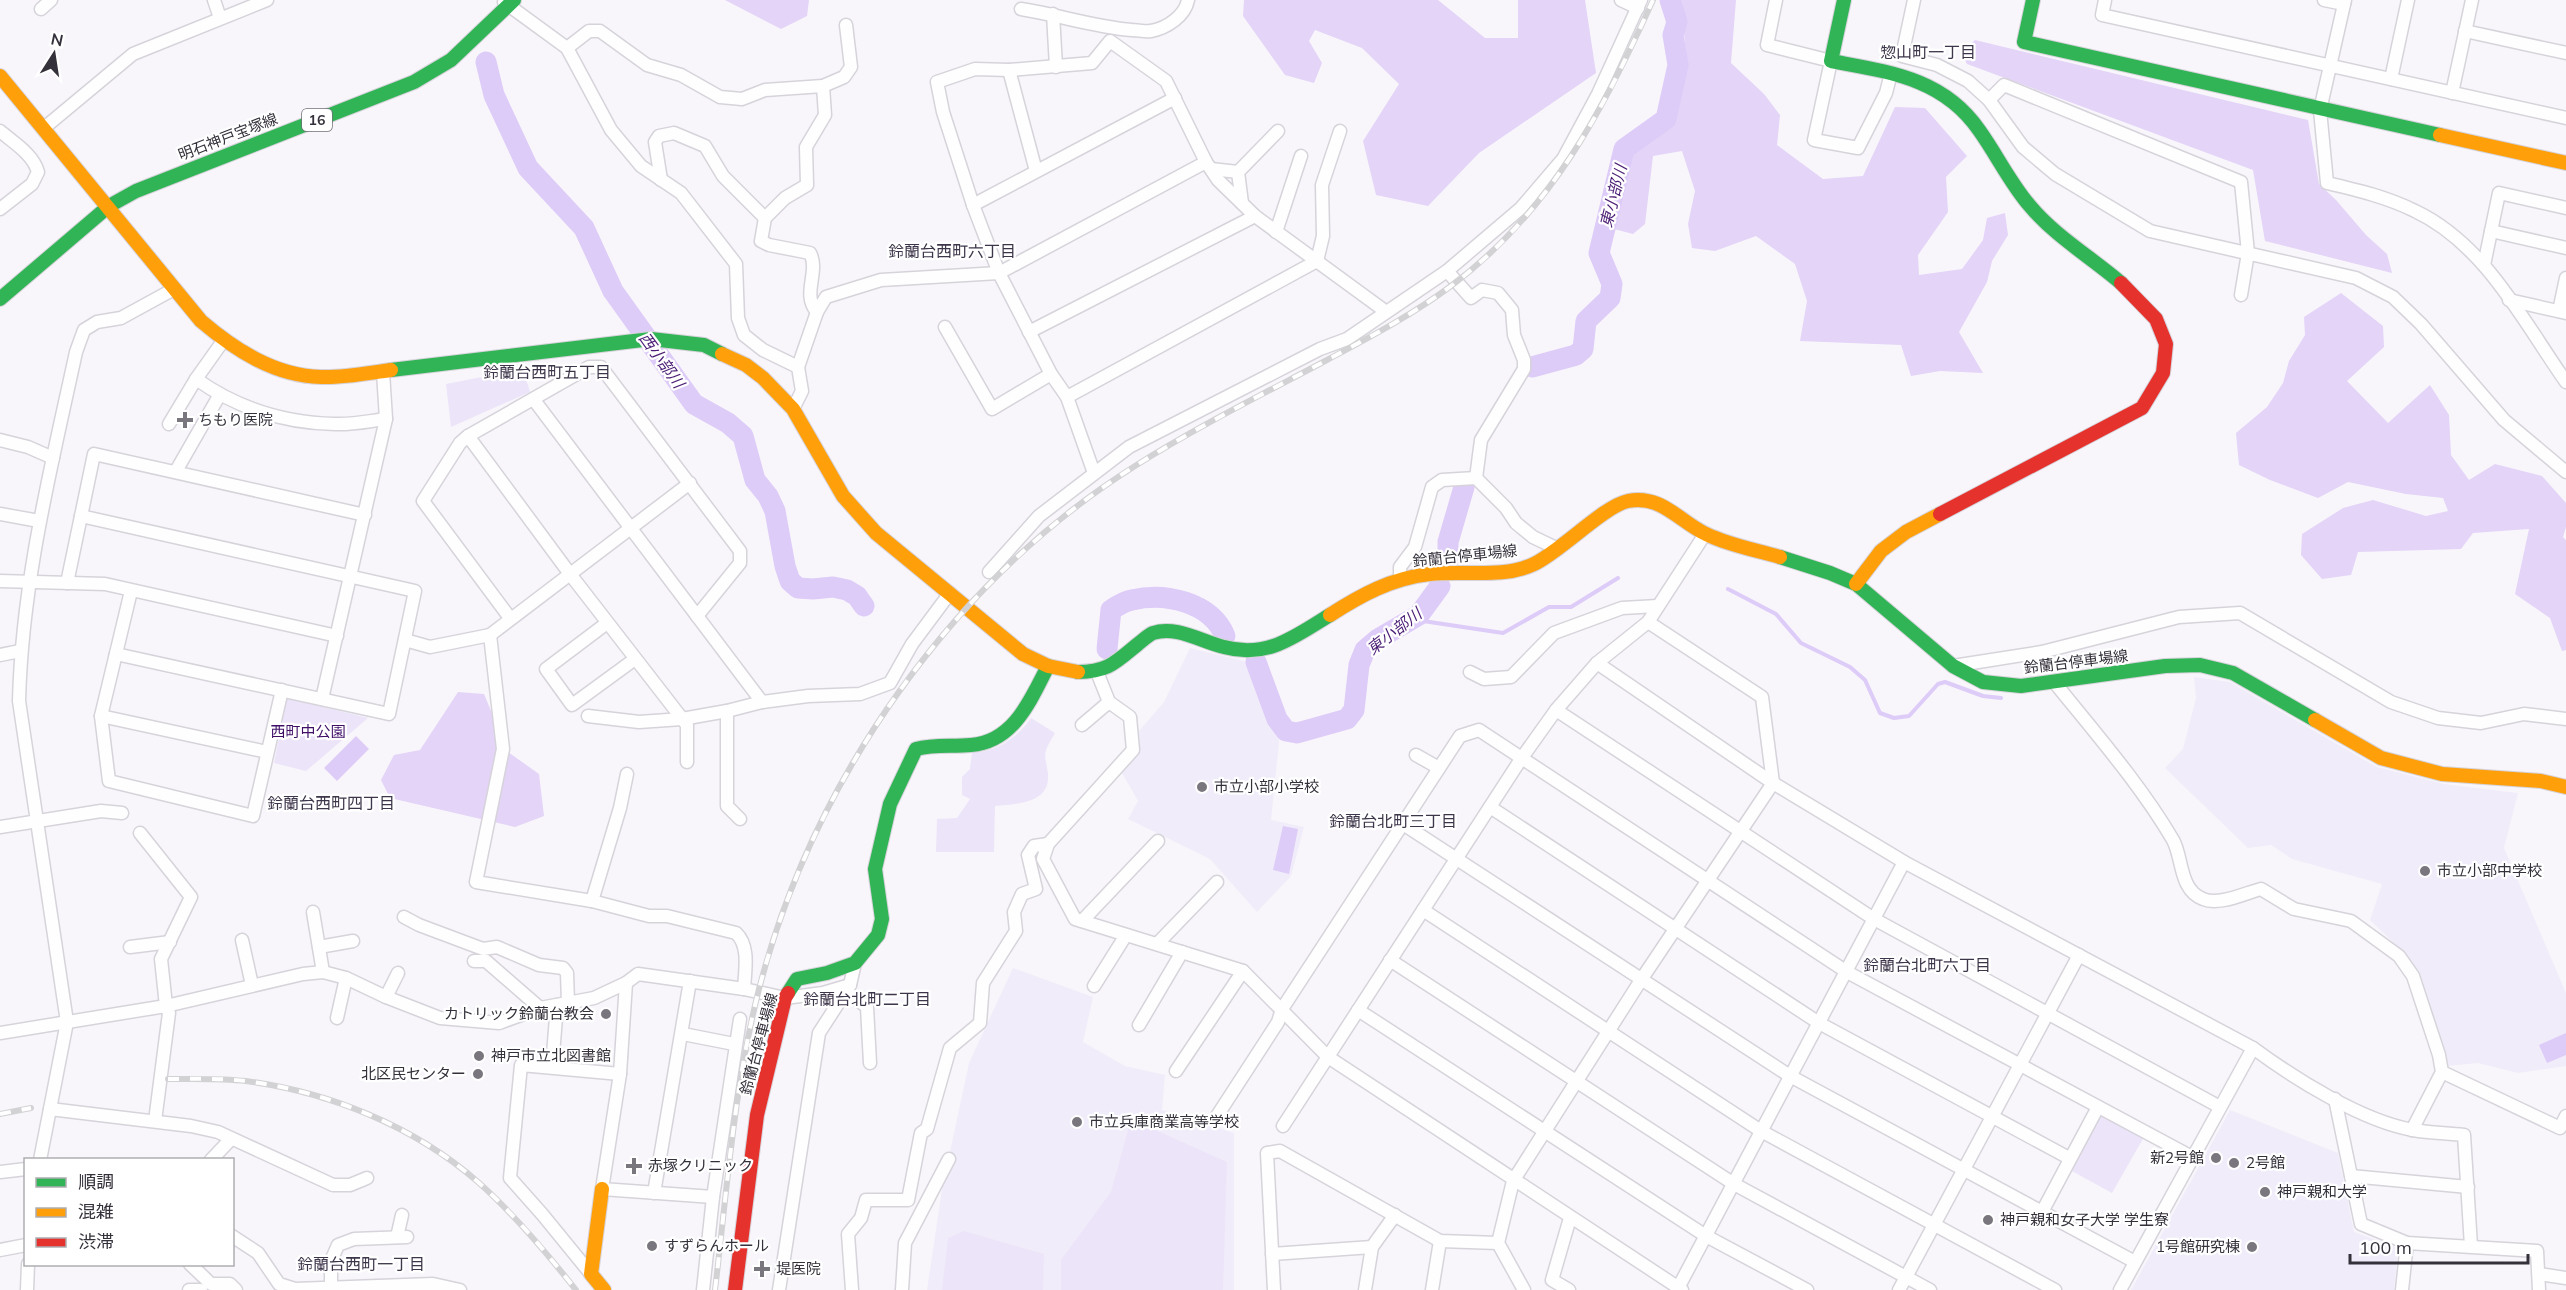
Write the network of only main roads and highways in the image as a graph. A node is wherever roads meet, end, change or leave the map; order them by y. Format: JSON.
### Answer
{"nodes":[{"id":1,"x":1844,"y":0,"type":"edge"},
{"id":2,"x":2033,"y":0,"type":"edge"},
{"id":3,"x":508,"y":1,"type":"edge"},
{"id":4,"x":0,"y":76,"type":"edge"},
{"id":5,"x":2566,"y":163,"type":"edge"},
{"id":6,"x":108,"y":206,"type":"junction"},
{"id":7,"x":0,"y":299,"type":"edge"},
{"id":8,"x":1856,"y":584,"type":"junction"},
{"id":9,"x":1048,"y":666,"type":"junction"},
{"id":10,"x":2566,"y":787,"type":"edge"},
{"id":11,"x":602,"y":1189,"type":"road end"},
{"id":12,"x":604,"y":1290,"type":"edge"},
{"id":13,"x":735,"y":1290,"type":"edge"}],
"edges":[{"from":1,"to":8,"type":"main road"},
{"from":2,"to":5,"type":"main road"},
{"from":3,"to":6,"type":"main road","name":"明石神戸宝塚線","number":"16"},
{"from":4,"to":6,"type":"main road"},
{"from":6,"to":7,"type":"main road","name":"明石神戸宝塚線","number":"16"},
{"from":6,"to":9,"type":"main road"},
{"from":8,"to":9,"type":"main road","name":"鈴蘭台停車場線"},
{"from":8,"to":10,"type":"main road","name":"鈴蘭台停車場線"},
{"from":9,"to":13,"type":"main road","name":"鈴蘭台停車場線"},
{"from":11,"to":12,"type":"main road"}]}
